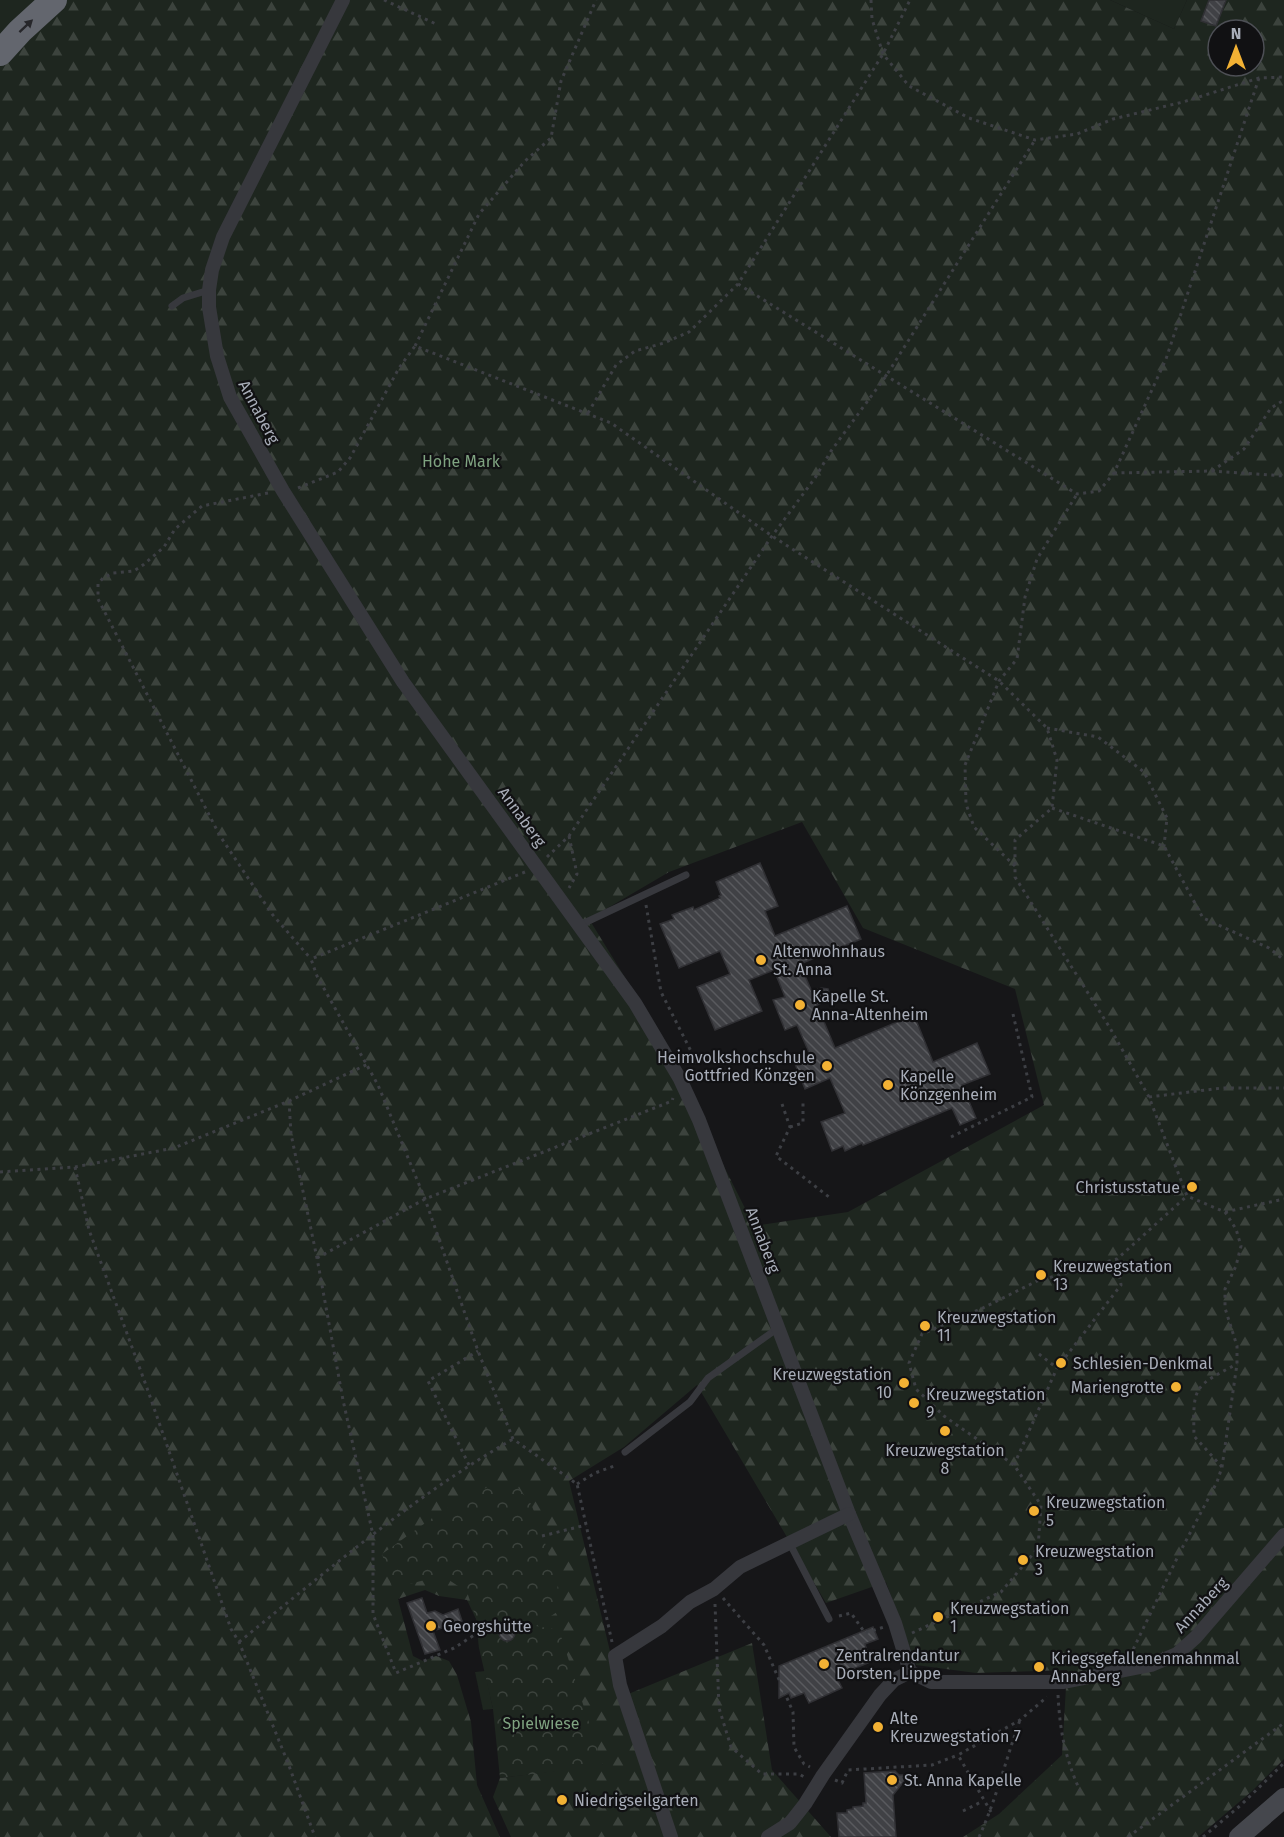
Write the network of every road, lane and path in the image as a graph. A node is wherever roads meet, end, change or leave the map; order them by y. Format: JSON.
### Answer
{"nodes":[{"id":1,"x":54,"y":0,"type":"edge"},
{"id":2,"x":343,"y":0,"type":"edge"},
{"id":3,"x":384,"y":0,"type":"edge"},
{"id":4,"x":596,"y":0,"type":"edge"},
{"id":5,"x":871,"y":0,"type":"edge"},
{"id":6,"x":910,"y":0,"type":"edge"},
{"id":7,"x":436,"y":24,"type":"dead end"},
{"id":8,"x":0,"y":53,"type":"edge"},
{"id":9,"x":883,"y":54,"type":"junction"},
{"id":10,"x":1284,"y":77,"type":"edge"},
{"id":11,"x":1259,"y":78,"type":"joint"},
{"id":12,"x":1266,"y":78,"type":"edge"},
{"id":13,"x":1035,"y":140,"type":"junction"},
{"id":14,"x":738,"y":284,"type":"junction"},
{"id":15,"x":209,"y":290,"type":"junction"},
{"id":16,"x":172,"y":306,"type":"dead end"},
{"id":17,"x":415,"y":346,"type":"junction"},
{"id":18,"x":886,"y":376,"type":"junction"},
{"id":19,"x":1284,"y":400,"type":"edge"},
{"id":20,"x":588,"y":413,"type":"junction"},
{"id":21,"x":1212,"y":471,"type":"junction"},
{"id":22,"x":1114,"y":473,"type":"junction"},
{"id":23,"x":1284,"y":476,"type":"edge"},
{"id":24,"x":283,"y":490,"type":"junction"},
{"id":25,"x":1077,"y":494,"type":"junction"},
{"id":26,"x":772,"y":536,"type":"junction"},
{"id":27,"x":999,"y":681,"type":"junction"},
{"id":28,"x":1047,"y":728,"type":"junction"},
{"id":29,"x":1052,"y":808,"type":"junction"},
{"id":30,"x":569,"y":836,"type":"junction"},
{"id":31,"x":1164,"y":846,"type":"junction"},
{"id":32,"x":538,"y":866,"type":"junction"},
{"id":33,"x":1015,"y":866,"type":"junction"},
{"id":34,"x":686,"y":875,"type":"dead end"},
{"id":35,"x":645,"y":895,"type":"junction"},
{"id":36,"x":562,"y":903,"type":"junction"},
{"id":37,"x":580,"y":925,"type":"junction"},
{"id":38,"x":311,"y":959,"type":"junction"},
{"id":39,"x":1284,"y":960,"type":"edge"},
{"id":40,"x":1013,"y":1014,"type":"dead end"},
{"id":41,"x":368,"y":1064,"type":"junction"},
{"id":42,"x":699,"y":1067,"type":"dead end"},
{"id":43,"x":680,"y":1079,"type":"junction"},
{"id":44,"x":1284,"y":1088,"type":"edge"},
{"id":45,"x":1149,"y":1097,"type":"junction"},
{"id":46,"x":289,"y":1101,"type":"junction"},
{"id":47,"x":803,"y":1102,"type":"dead end"},
{"id":48,"x":782,"y":1104,"type":"dead end"},
{"id":49,"x":790,"y":1127,"type":"junction"},
{"id":50,"x":951,"y":1137,"type":"dead end"},
{"id":51,"x":75,"y":1167,"type":"junction"},
{"id":52,"x":0,"y":1172,"type":"edge"},
{"id":53,"x":1187,"y":1196,"type":"junction"},
{"id":54,"x":829,"y":1197,"type":"dead end"},
{"id":55,"x":425,"y":1199,"type":"junction"},
{"id":56,"x":1284,"y":1199,"type":"edge"},
{"id":57,"x":1225,"y":1212,"type":"junction"},
{"id":58,"x":317,"y":1258,"type":"junction"},
{"id":59,"x":1117,"y":1259,"type":"junction"},
{"id":60,"x":778,"y":1328,"type":"junction"},
{"id":61,"x":478,"y":1351,"type":"junction"},
{"id":62,"x":1039,"y":1354,"type":"dead end"},
{"id":63,"x":1237,"y":1364,"type":"junction"},
{"id":64,"x":1057,"y":1368,"type":"junction"},
{"id":65,"x":513,"y":1439,"type":"junction"},
{"id":66,"x":625,"y":1452,"type":"dead end"},
{"id":67,"x":469,"y":1465,"type":"junction"},
{"id":68,"x":1014,"y":1465,"type":"junction"},
{"id":69,"x":614,"y":1466,"type":"dead end"},
{"id":70,"x":1222,"y":1467,"type":"junction"},
{"id":71,"x":577,"y":1484,"type":"junction"},
{"id":72,"x":849,"y":1514,"type":"junction"},
{"id":73,"x":586,"y":1525,"type":"junction"},
{"id":74,"x":373,"y":1535,"type":"junction"},
{"id":75,"x":1284,"y":1535,"type":"edge"},
{"id":76,"x":542,"y":1536,"type":"dead end"},
{"id":77,"x":790,"y":1544,"type":"junction"},
{"id":78,"x":714,"y":1589,"type":"junction"},
{"id":79,"x":829,"y":1619,"type":"joint"},
{"id":80,"x":895,"y":1623,"type":"junction"},
{"id":81,"x":479,"y":1632,"type":"dead end"},
{"id":82,"x":900,"y":1638,"type":"junction"},
{"id":83,"x":239,"y":1642,"type":"junction"},
{"id":84,"x":615,"y":1656,"type":"junction"},
{"id":85,"x":1122,"y":1671,"type":"junction"},
{"id":86,"x":910,"y":1672,"type":"junction"},
{"id":87,"x":1061,"y":1685,"type":"junction"},
{"id":88,"x":1020,"y":1720,"type":"junction"},
{"id":89,"x":1284,"y":1723,"type":"edge"},
{"id":90,"x":958,"y":1755,"type":"junction"},
{"id":91,"x":1284,"y":1763,"type":"edge"},
{"id":92,"x":820,"y":1780,"type":"junction"},
{"id":93,"x":1080,"y":1791,"type":"dead end"},
{"id":94,"x":1284,"y":1798,"type":"edge"},
{"id":95,"x":983,"y":1801,"type":"junction"},
{"id":96,"x":963,"y":1811,"type":"dead end"},
{"id":97,"x":991,"y":1812,"type":"junction"},
{"id":98,"x":315,"y":1837,"type":"edge"},
{"id":99,"x":671,"y":1837,"type":"edge"},
{"id":100,"x":768,"y":1837,"type":"edge"},
{"id":101,"x":979,"y":1837,"type":"edge"},
{"id":102,"x":1128,"y":1837,"type":"edge"},
{"id":103,"x":1203,"y":1837,"type":"edge"},
{"id":104,"x":1239,"y":1837,"type":"edge"}],
"edges":[{"from":8,"to":1,"type":"highway","one_way":true},
{"from":2,"to":15,"type":"street","name":"Annaberg"},
{"from":3,"to":7,"type":"path"},
{"from":4,"to":17,"type":"path"},
{"from":5,"to":9,"type":"path"},
{"from":6,"to":9,"type":"path"},
{"from":9,"to":13,"type":"path"},
{"from":9,"to":14,"type":"path"},
{"from":10,"to":12,"type":"path"},
{"from":11,"to":13,"type":"path"},
{"from":11,"to":22,"type":"path"},
{"from":13,"to":18,"type":"path"},
{"from":14,"to":18,"type":"path"},
{"from":14,"to":20,"type":"path"},
{"from":15,"to":16,"type":"lane"},
{"from":15,"to":24,"type":"street","name":"Annaberg"},
{"from":17,"to":20,"type":"path"},
{"from":17,"to":24,"type":"path"},
{"from":18,"to":25,"type":"path"},
{"from":18,"to":26,"type":"path"},
{"from":19,"to":21,"type":"path"},
{"from":20,"to":26,"type":"path"},
{"from":21,"to":22,"type":"path"},
{"from":21,"to":23,"type":"path"},
{"from":22,"to":25,"type":"path"},
{"from":24,"to":32,"type":"street","name":"Annaberg"},
{"from":24,"to":38,"type":"path"},
{"from":25,"to":27,"type":"path"},
{"from":26,"to":27,"type":"path"},
{"from":26,"to":30,"type":"path"},
{"from":27,"to":28,"type":"path"},
{"from":27,"to":33,"type":"path"},
{"from":28,"to":29,"type":"path"},
{"from":28,"to":31,"type":"path"},
{"from":29,"to":31,"type":"path"},
{"from":29,"to":33,"type":"path"},
{"from":30,"to":32,"type":"path"},
{"from":30,"to":36,"type":"path"},
{"from":31,"to":39,"type":"path"},
{"from":32,"to":36,"type":"street","name":"Annaberg"},
{"from":32,"to":38,"type":"path"},
{"from":33,"to":45,"type":"path"},
{"from":34,"to":35,"type":"lane"},
{"from":35,"to":37,"type":"lane"},
{"from":35,"to":42,"type":"path"},
{"from":36,"to":37,"type":"street","name":"Annaberg"},
{"from":37,"to":43,"type":"street","name":"Annaberg"},
{"from":38,"to":41,"type":"path"},
{"from":40,"to":50,"type":"path"},
{"from":41,"to":46,"type":"path"},
{"from":41,"to":55,"type":"path"},
{"from":43,"to":55,"type":"path"},
{"from":43,"to":60,"type":"street","name":"Annaberg"},
{"from":44,"to":45,"type":"path"},
{"from":45,"to":53,"type":"path"},
{"from":46,"to":51,"type":"path"},
{"from":46,"to":58,"type":"path"},
{"from":47,"to":49,"type":"path"},
{"from":48,"to":49,"type":"path"},
{"from":49,"to":54,"type":"path"},
{"from":51,"to":52,"type":"path"},
{"from":51,"to":83,"type":"path"},
{"from":53,"to":57,"type":"path"},
{"from":53,"to":59,"type":"path"},
{"from":55,"to":58,"type":"path"},
{"from":55,"to":61,"type":"path"},
{"from":56,"to":57,"type":"path"},
{"from":57,"to":63,"type":"path"},
{"from":58,"to":74,"type":"path"},
{"from":59,"to":64,"type":"path"},
{"from":59,"to":68,"type":"path"},
{"from":60,"to":66,"type":"lane"},
{"from":60,"to":72,"type":"street","name":"Annaberg"},
{"from":61,"to":65,"type":"path"},
{"from":61,"to":67,"type":"path"},
{"from":62,"to":64,"type":"path"},
{"from":63,"to":70,"type":"path"},
{"from":63,"to":70,"type":"path"},
{"from":64,"to":68,"type":"path"},
{"from":65,"to":67,"type":"path"},
{"from":65,"to":71,"type":"path"},
{"from":67,"to":74,"type":"path"},
{"from":68,"to":82,"type":"path"},
{"from":69,"to":71,"type":"path"},
{"from":70,"to":85,"type":"path"},
{"from":71,"to":73,"type":"path"},
{"from":72,"to":77,"type":"street"},
{"from":72,"to":80,"type":"street","name":"Annaberg"},
{"from":73,"to":76,"type":"path"},
{"from":73,"to":84,"type":"path"},
{"from":74,"to":81,"type":"path"},
{"from":74,"to":83,"type":"path"},
{"from":75,"to":85,"type":"street","name":"Annaberg"},
{"from":77,"to":78,"type":"street"},
{"from":77,"to":79,"type":"lane"},
{"from":78,"to":84,"type":"street"},
{"from":78,"to":92,"type":"path"},
{"from":78,"to":92,"type":"path"},
{"from":79,"to":80,"type":"path"},
{"from":80,"to":82,"type":"street","name":"Annaberg"},
{"from":82,"to":86,"type":"street","name":"Annaberg"},
{"from":83,"to":98,"type":"path"},
{"from":84,"to":99,"type":"street"},
{"from":85,"to":87,"type":"street","name":"Annaberg"},
{"from":86,"to":87,"type":"street","name":"Annaberg"},
{"from":86,"to":92,"type":"street"},
{"from":87,"to":88,"type":"path"},
{"from":87,"to":93,"type":"path"},
{"from":88,"to":90,"type":"path"},
{"from":88,"to":97,"type":"path"},
{"from":89,"to":102,"type":"path"},
{"from":90,"to":92,"type":"path"},
{"from":90,"to":95,"type":"path"},
{"from":91,"to":103,"type":"path"},
{"from":92,"to":100,"type":"street"},
{"from":94,"to":104,"type":"main road"},
{"from":95,"to":96,"type":"path"},
{"from":95,"to":97,"type":"path"},
{"from":97,"to":101,"type":"path"}]}
